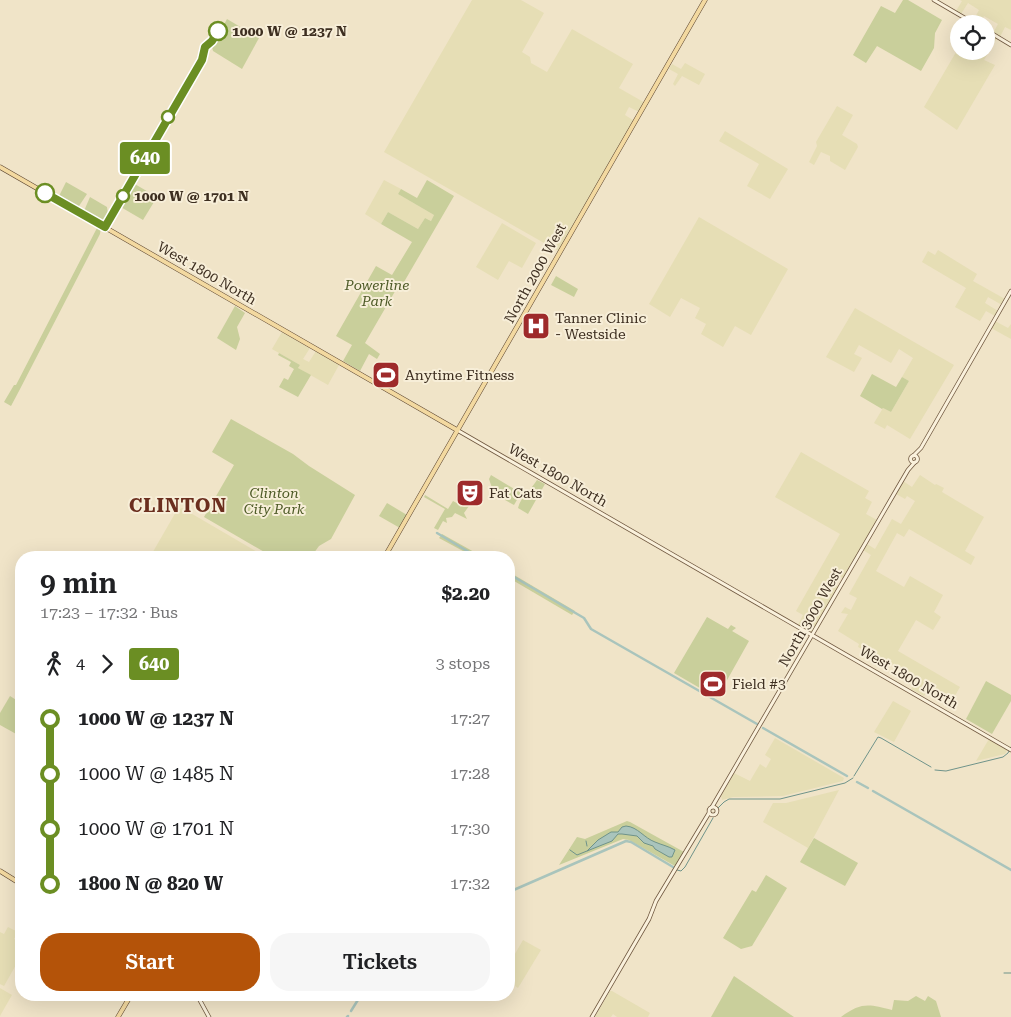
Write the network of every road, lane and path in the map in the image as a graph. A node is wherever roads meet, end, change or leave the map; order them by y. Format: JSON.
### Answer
{"nodes":[{"id":1,"x":704,"y":0,"type":"edge"},
{"id":2,"x":934,"y":0,"type":"edge"},
{"id":3,"x":960,"y":15,"type":"edge"},
{"id":4,"x":995,"y":35,"type":"edge"},
{"id":5,"x":1011,"y":45,"type":"edge"},
{"id":6,"x":0,"y":167,"type":"edge"},
{"id":7,"x":1011,"y":292,"type":"edge"},
{"id":8,"x":457,"y":430,"type":"junction"},
{"id":9,"x":921,"y":448,"type":"junction"},
{"id":10,"x":913,"y":456,"type":"junction"},
{"id":11,"x":918,"y":458,"type":"junction"},
{"id":12,"x":913,"y":461,"type":"junction"},
{"id":13,"x":388,"y":551,"type":"edge"},
{"id":14,"x":813,"y":634,"type":"junction"},
{"id":15,"x":1010,"y":749,"type":"edge"},
{"id":16,"x":714,"y":808,"type":"junction"},
{"id":17,"x":710,"y":814,"type":"junction"},
{"id":18,"x":0,"y":871,"type":"edge"},
{"id":19,"x":15,"y":880,"type":"edge"},
{"id":20,"x":128,"y":1001,"type":"edge"},
{"id":21,"x":200,"y":1001,"type":"edge"},
{"id":22,"x":118,"y":1017,"type":"edge"},
{"id":23,"x":209,"y":1017,"type":"edge"},
{"id":24,"x":592,"y":1017,"type":"edge"}],
"edges":[{"from":1,"to":8,"type":"main road","name":"North 2000 West"},
{"from":2,"to":3,"type":"main road"},
{"from":4,"to":5,"type":"main road"},
{"from":6,"to":8,"type":"main road","name":"West 1800 North"},
{"from":7,"to":9,"type":"main road"},
{"from":8,"to":13,"type":"main road","name":"North 2000 West"},
{"from":8,"to":14,"type":"main road","name":"West 1800 North"},
{"from":9,"to":10,"type":"main road"},
{"from":9,"to":11,"type":"main road"},
{"from":10,"to":11,"type":"main road"},
{"from":10,"to":12,"type":"main road"},
{"from":11,"to":12,"type":"main road"},
{"from":12,"to":14,"type":"main road","name":"North 3000 West"},
{"from":14,"to":15,"type":"main road","name":"West 1800 North"},
{"from":14,"to":16,"type":"main road","name":"North 3000 West"},
{"from":16,"to":17,"type":"main road","name":"North 3000 West"},
{"from":16,"to":17,"type":"main road"},
{"from":17,"to":24,"type":"main road"},
{"from":18,"to":19,"type":"main road"},
{"from":20,"to":22,"type":"main road"},
{"from":21,"to":23,"type":"main road"}]}
